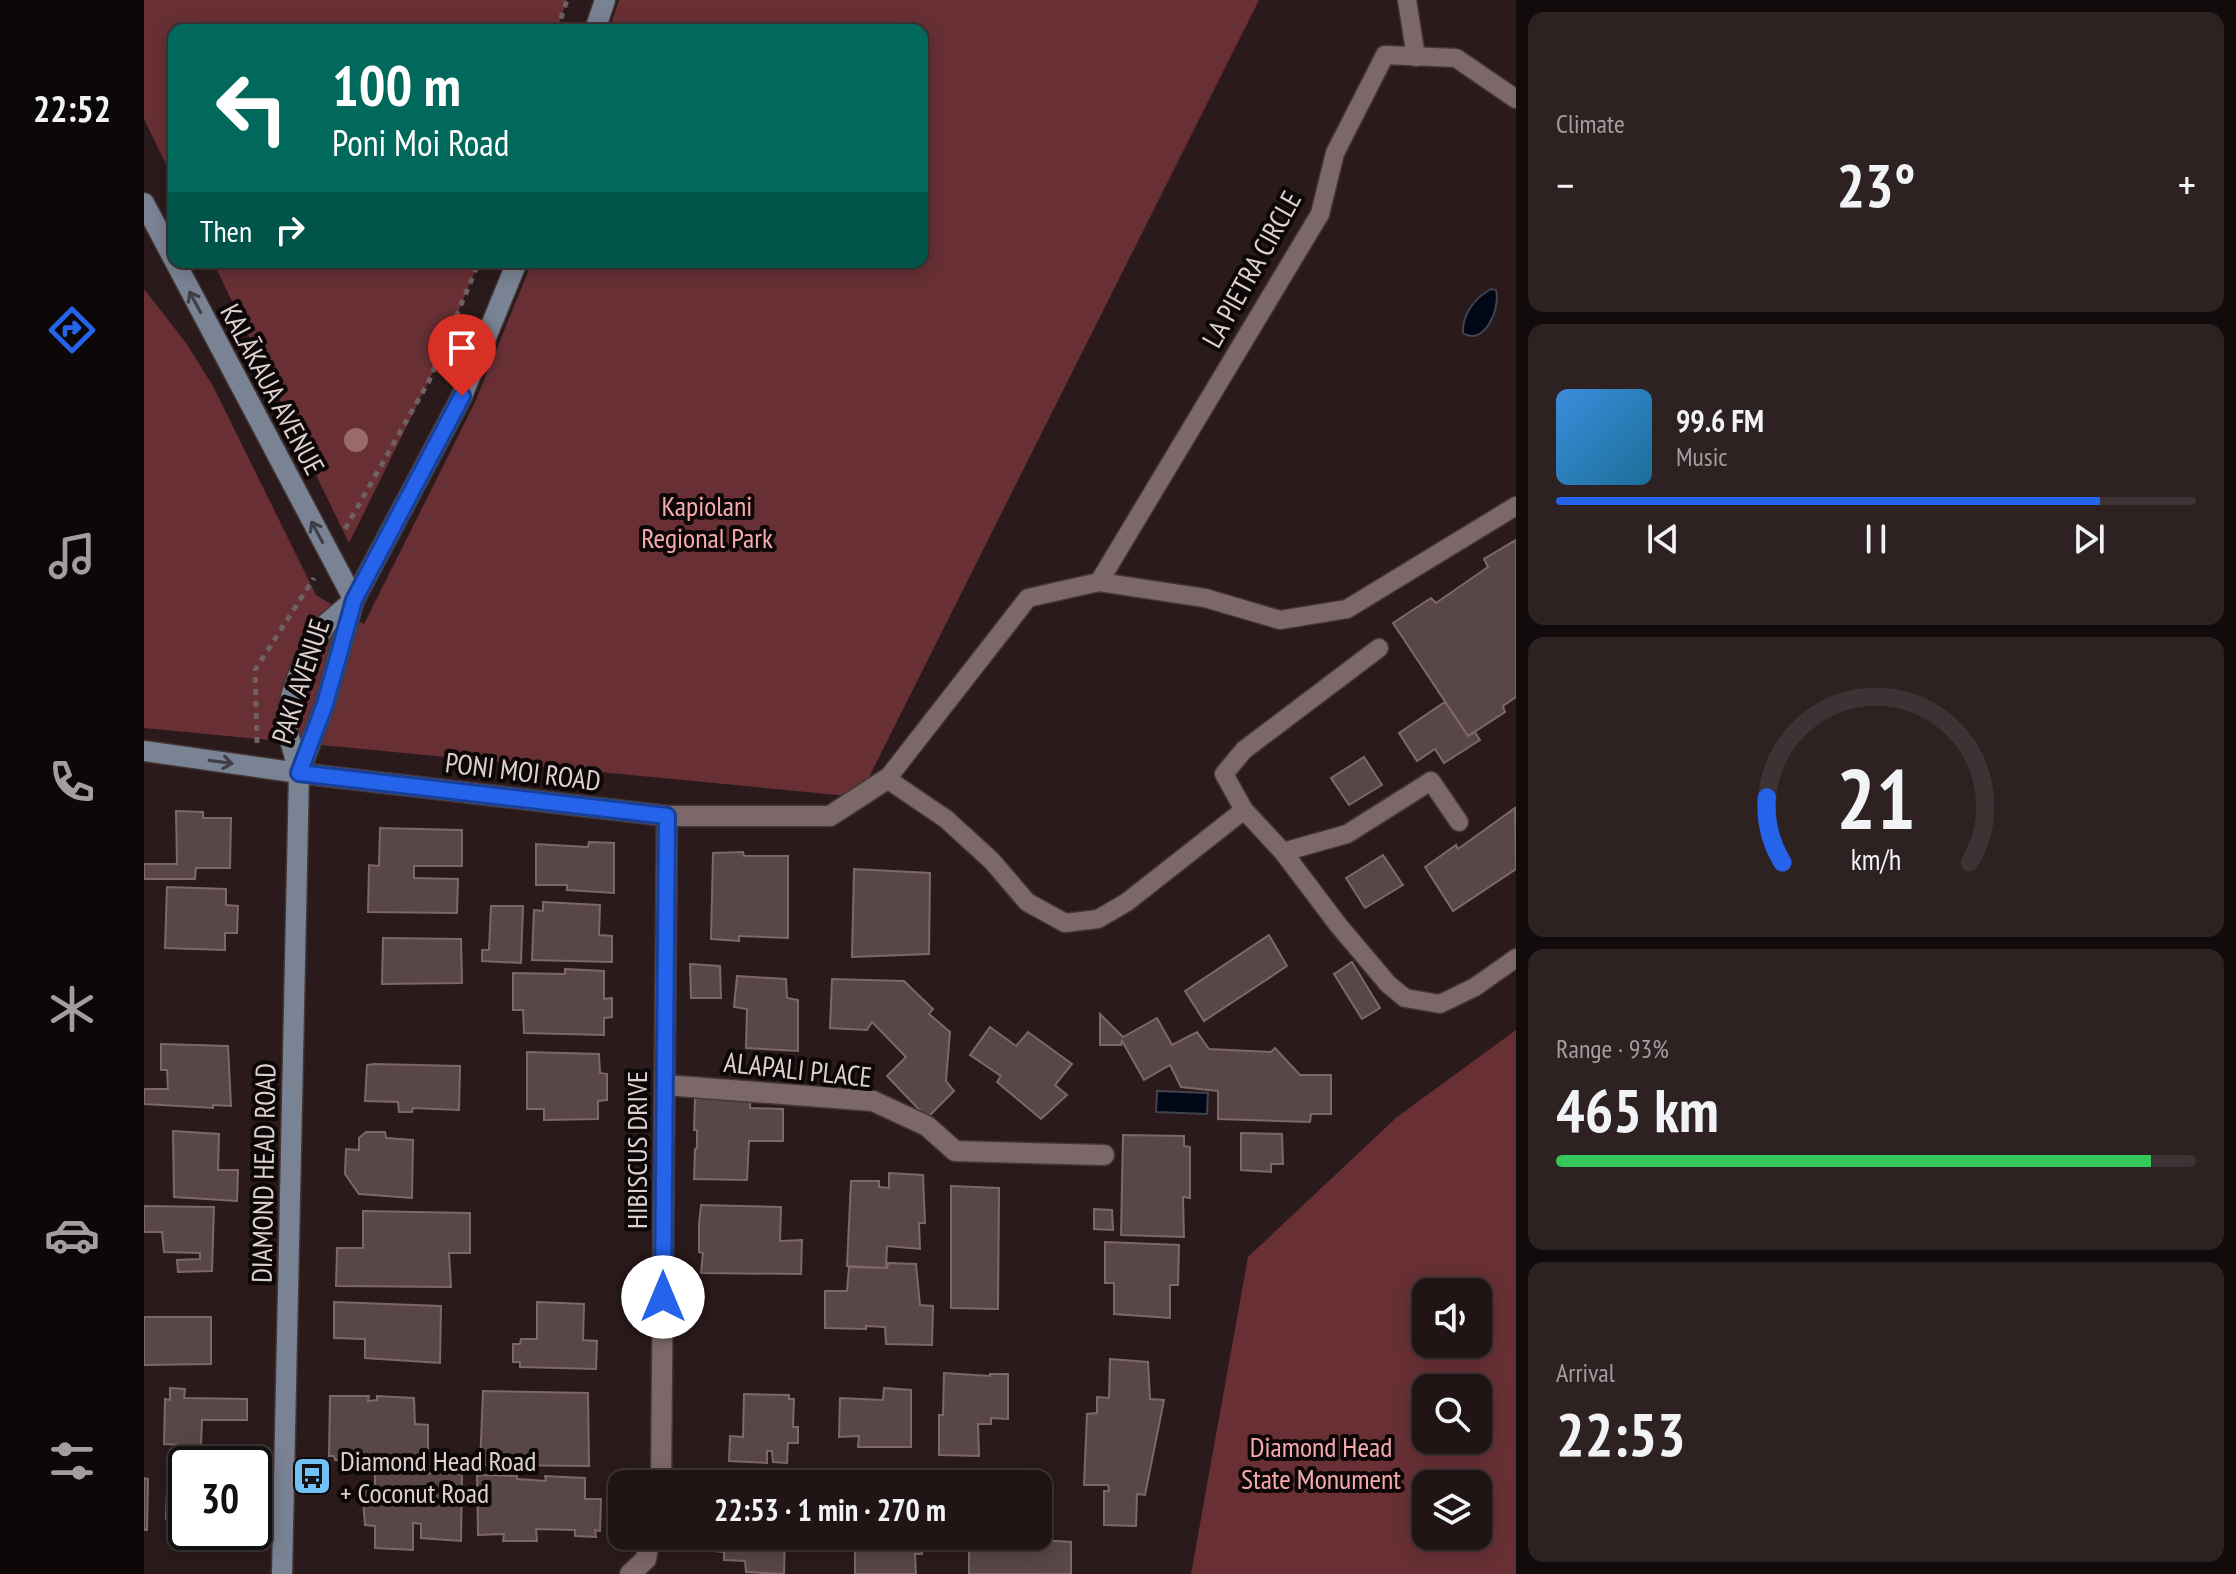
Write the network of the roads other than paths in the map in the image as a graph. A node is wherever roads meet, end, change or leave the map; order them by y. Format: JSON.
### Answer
{"nodes":[{"id":1,"x":605,"y":0,"type":"edge"},
{"id":2,"x":1407,"y":0,"type":"edge"},
{"id":3,"x":597,"y":24,"type":"edge"},
{"id":4,"x":1416,"y":57,"type":"junction"},
{"id":5,"x":1516,"y":99,"type":"edge"},
{"id":6,"x":144,"y":203,"type":"edge"},
{"id":7,"x":168,"y":248,"type":"edge"},
{"id":8,"x":178,"y":268,"type":"edge"},
{"id":9,"x":515,"y":268,"type":"edge"},
{"id":10,"x":1516,"y":506,"type":"edge"},
{"id":11,"x":1099,"y":582,"type":"junction"},
{"id":12,"x":354,"y":600,"type":"junction"},
{"id":13,"x":1379,"y":648,"type":"dead end"},
{"id":14,"x":144,"y":751,"type":"edge"},
{"id":15,"x":299,"y":773,"type":"junction"},
{"id":16,"x":887,"y":779,"type":"junction"},
{"id":17,"x":1244,"y":810,"type":"junction"},
{"id":18,"x":667,"y":816,"type":"junction"},
{"id":19,"x":1459,"y":822,"type":"dead end"},
{"id":20,"x":1283,"y":852,"type":"junction"},
{"id":21,"x":1516,"y":958,"type":"edge"},
{"id":22,"x":665,"y":1085,"type":"junction"},
{"id":23,"x":1104,"y":1155,"type":"dead end"},
{"id":24,"x":662,"y":1470,"type":"edge"},
{"id":25,"x":648,"y":1550,"type":"edge"},
{"id":26,"x":282,"y":1574,"type":"edge"},
{"id":27,"x":630,"y":1574,"type":"edge"}],
"edges":[{"from":1,"to":3,"type":"street"},
{"from":2,"to":4,"type":"lane"},
{"from":4,"to":5,"type":"lane","name":"LA PIETRA CIRCLE"},
{"from":4,"to":11,"type":"lane","name":"LA PIETRA CIRCLE"},
{"from":7,"to":6,"type":"street","name":"KALĀKAUA AVENUE","one_way":true},
{"from":12,"to":8,"type":"street","name":"KALĀKAUA AVENUE","one_way":true},
{"from":9,"to":12,"type":"street","name":"PAKI AVENUE"},
{"from":10,"to":11,"type":"lane"},
{"from":11,"to":16,"type":"lane"},
{"from":12,"to":15,"type":"street","name":"PAKI AVENUE"},
{"from":12,"to":15,"type":"street","name":"PAKI AVENUE"},
{"from":13,"to":17,"type":"lane"},
{"from":14,"to":15,"type":"street","name":"PONI MOI ROAD","one_way":true},
{"from":15,"to":18,"type":"street","name":"PONI MOI ROAD"},
{"from":15,"to":26,"type":"street","name":"DIAMOND HEAD ROAD"},
{"from":16,"to":17,"type":"lane"},
{"from":16,"to":18,"type":"street","name":"PONI MOI ROAD"},
{"from":17,"to":20,"type":"lane"},
{"from":18,"to":22,"type":"street","name":"HIBISCUS DRIVE"},
{"from":19,"to":20,"type":"lane"},
{"from":20,"to":21,"type":"lane"},
{"from":22,"to":23,"type":"street","name":"ALAPALI PLACE"},
{"from":22,"to":24,"type":"street","name":"HIBISCUS DRIVE"},
{"from":25,"to":27,"type":"street"}]}
